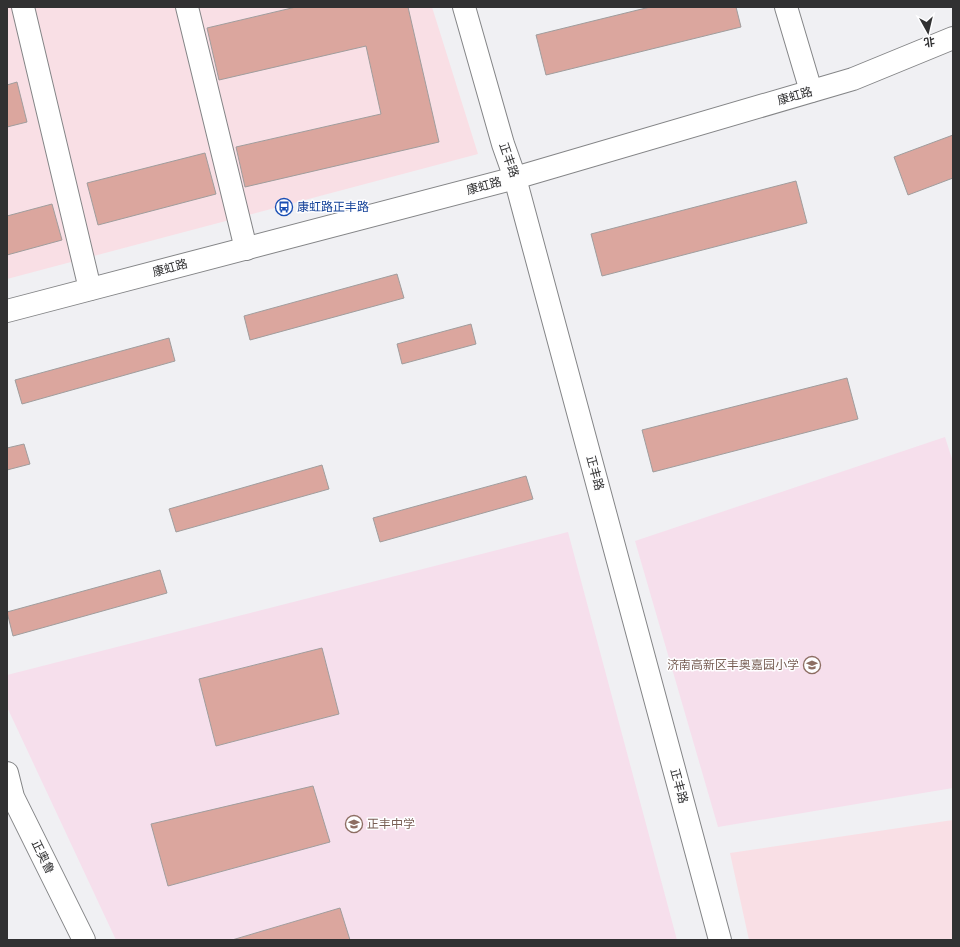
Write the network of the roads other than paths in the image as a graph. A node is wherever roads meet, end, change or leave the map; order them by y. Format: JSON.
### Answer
{"nodes":[{"id":1,"x":22,"y":7,"type":"edge"},
{"id":2,"x":187,"y":7,"type":"edge"},
{"id":3,"x":464,"y":7,"type":"edge"},
{"id":4,"x":786,"y":7,"type":"edge"},
{"id":5,"x":953,"y":38,"type":"edge"},
{"id":6,"x":811,"y":91,"type":"junction"},
{"id":7,"x":515,"y":178,"type":"junction"},
{"id":8,"x":246,"y":249,"type":"junction"},
{"id":9,"x":90,"y":290,"type":"junction"},
{"id":10,"x":7,"y":311,"type":"edge"},
{"id":11,"x":7,"y":773,"type":"edge"},
{"id":12,"x":715,"y":939,"type":"edge"},
{"id":13,"x":84,"y":940,"type":"edge"}],
"edges":[{"from":1,"to":9,"type":"street"},
{"from":2,"to":8,"type":"street"},
{"from":3,"to":7,"type":"street","name":"正丰路"},
{"from":4,"to":6,"type":"street"},
{"from":5,"to":6,"type":"street","name":"康虹路"},
{"from":6,"to":7,"type":"street","name":"康虹路"},
{"from":7,"to":8,"type":"street","name":"康虹路"},
{"from":7,"to":12,"type":"street","name":"正丰路"},
{"from":8,"to":9,"type":"street","name":"康虹路"},
{"from":9,"to":10,"type":"street","name":"康虹路"},
{"from":11,"to":13,"type":"street","name":"正奥鲁"}]}
